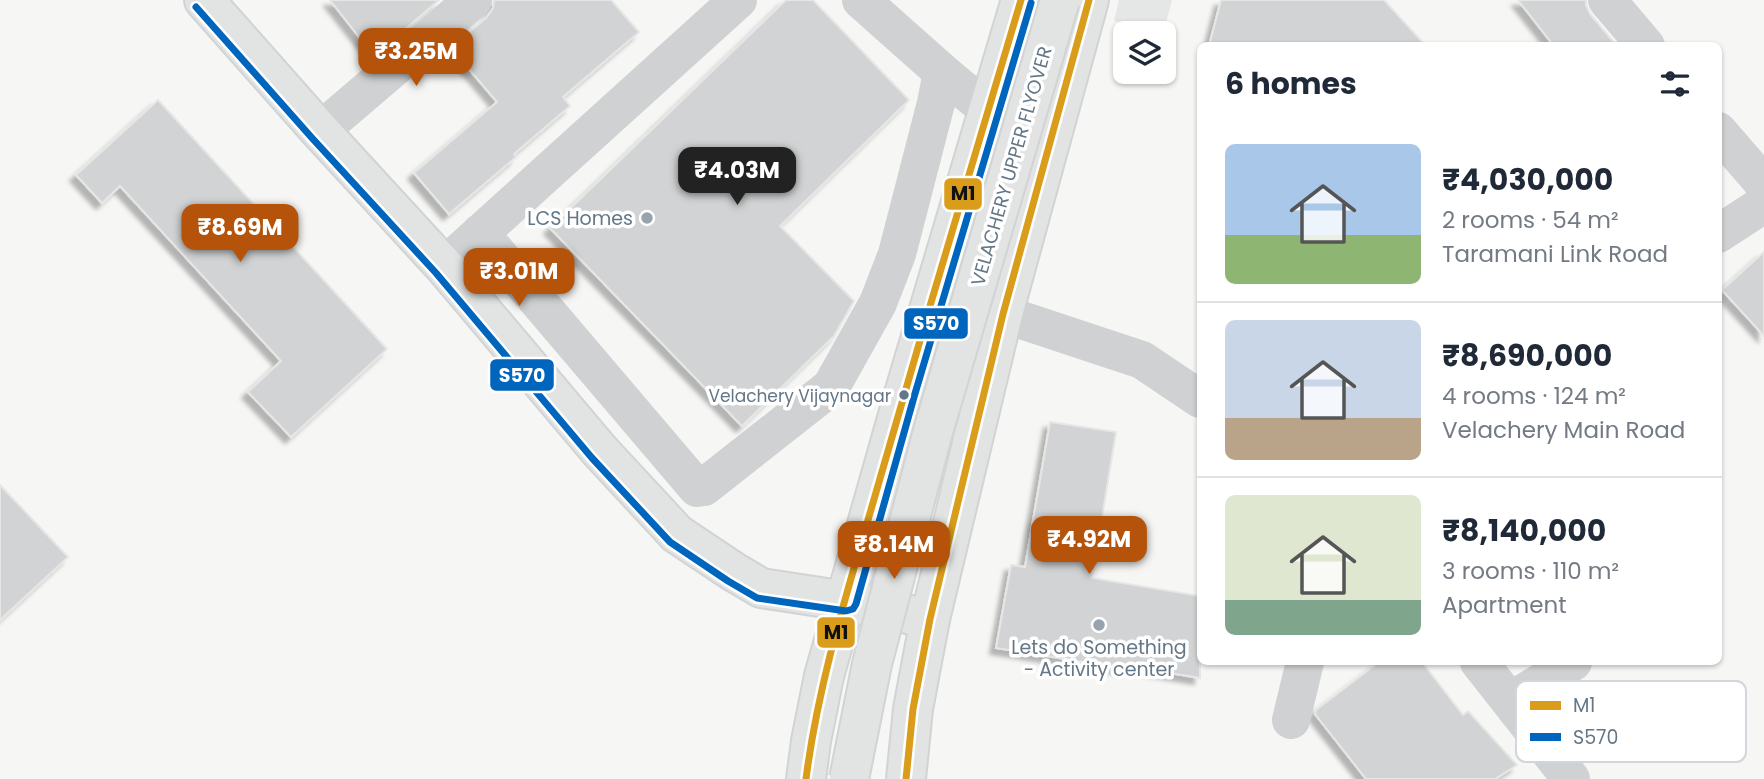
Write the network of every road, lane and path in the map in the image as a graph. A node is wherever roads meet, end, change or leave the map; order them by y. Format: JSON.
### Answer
{"nodes":[{"id":1,"x":204,"y":0,"type":"edge"},
{"id":2,"x":473,"y":0,"type":"edge"},
{"id":3,"x":738,"y":0,"type":"edge"},
{"id":4,"x":861,"y":0,"type":"edge"},
{"id":5,"x":1021,"y":0,"type":"edge"},
{"id":6,"x":1060,"y":0,"type":"edge"},
{"id":7,"x":1089,"y":0,"type":"edge"},
{"id":8,"x":1607,"y":0,"type":"edge"},
{"id":9,"x":1643,"y":42,"type":"edge"},
{"id":10,"x":942,"y":72,"type":"junction"},
{"id":11,"x":989,"y":111,"type":"junction"},
{"id":12,"x":320,"y":131,"type":"junction"},
{"id":13,"x":1722,"y":136,"type":"edge"},
{"id":14,"x":1764,"y":184,"type":"edge"},
{"id":15,"x":1764,"y":204,"type":"edge"},
{"id":16,"x":1722,"y":231,"type":"edge"},
{"id":17,"x":480,"y":233,"type":"junction"},
{"id":18,"x":444,"y":266,"type":"junction"},
{"id":19,"x":1003,"y":314,"type":"junction"},
{"id":20,"x":1197,"y":397,"type":"edge"},
{"id":21,"x":846,"y":601,"type":"junction"},
{"id":22,"x":930,"y":619,"type":"junction"},
{"id":23,"x":1305,"y":665,"type":"edge"},
{"id":24,"x":1481,"y":665,"type":"edge"},
{"id":25,"x":1568,"y":665,"type":"edge"},
{"id":26,"x":1543,"y":681,"type":"edge"},
{"id":27,"x":1516,"y":698,"type":"edge"},
{"id":28,"x":1511,"y":701,"type":"junction"},
{"id":29,"x":1516,"y":708,"type":"edge"},
{"id":30,"x":1292,"y":720,"type":"dead end"},
{"id":31,"x":1558,"y":762,"type":"edge"},
{"id":32,"x":806,"y":779,"type":"edge"},
{"id":33,"x":849,"y":779,"type":"edge"},
{"id":34,"x":906,"y":779,"type":"edge"},
{"id":35,"x":1571,"y":779,"type":"edge"}],
"edges":[{"from":1,"to":12,"type":"main road"},
{"from":2,"to":12,"type":"street"},
{"from":3,"to":17,"type":"street"},
{"from":4,"to":10,"type":"street"},
{"from":5,"to":11,"type":"main road"},
{"from":6,"to":33,"type":"main road","name":"VELACHERY UPPER FLYOVER","bridge":true},
{"from":7,"to":19,"type":"main road"},
{"from":8,"to":9,"type":"street"},
{"from":10,"to":11,"type":"street"},
{"from":10,"to":17,"type":"street"},
{"from":11,"to":21,"type":"main road"},
{"from":12,"to":18,"type":"main road"},
{"from":13,"to":14,"type":"street"},
{"from":15,"to":16,"type":"street"},
{"from":17,"to":18,"type":"street"},
{"from":18,"to":21,"type":"main road"},
{"from":19,"to":20,"type":"street"},
{"from":19,"to":22,"type":"main road"},
{"from":21,"to":22,"type":"main road"},
{"from":21,"to":32,"type":"main road"},
{"from":22,"to":34,"type":"main road"},
{"from":23,"to":30,"type":"street"},
{"from":24,"to":28,"type":"street"},
{"from":25,"to":26,"type":"street"},
{"from":27,"to":28,"type":"street"},
{"from":28,"to":29,"type":"street"},
{"from":31,"to":35,"type":"street"}]}
